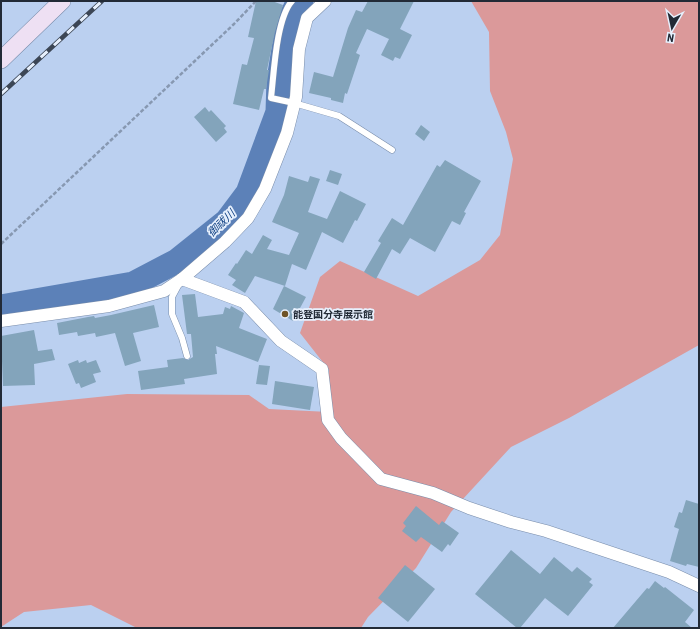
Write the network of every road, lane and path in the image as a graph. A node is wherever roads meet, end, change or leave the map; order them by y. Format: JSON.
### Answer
{"nodes":[{"id":1,"x":62,"y":1,"type":"edge"},
{"id":2,"x":256,"y":1,"type":"edge"},
{"id":3,"x":292,"y":1,"type":"edge"},
{"id":4,"x":325,"y":1,"type":"edge"},
{"id":5,"x":1,"y":60,"type":"edge"},
{"id":6,"x":294,"y":102,"type":"junction"},
{"id":7,"x":392,"y":150,"type":"dead end"},
{"id":8,"x":1,"y":244,"type":"edge"},
{"id":9,"x":182,"y":279,"type":"junction"},
{"id":10,"x":1,"y":321,"type":"edge"},
{"id":11,"x":187,"y":356,"type":"dead end"},
{"id":12,"x":699,"y":586,"type":"edge"}],
"edges":[{"from":1,"to":5,"type":"street"},
{"from":2,"to":8,"type":"path"},
{"from":3,"to":6,"type":"lane"},
{"from":4,"to":6,"type":"street"},
{"from":6,"to":7,"type":"lane"},
{"from":6,"to":9,"type":"street"},
{"from":9,"to":10,"type":"street"},
{"from":9,"to":11,"type":"lane"},
{"from":9,"to":12,"type":"street"}]}
